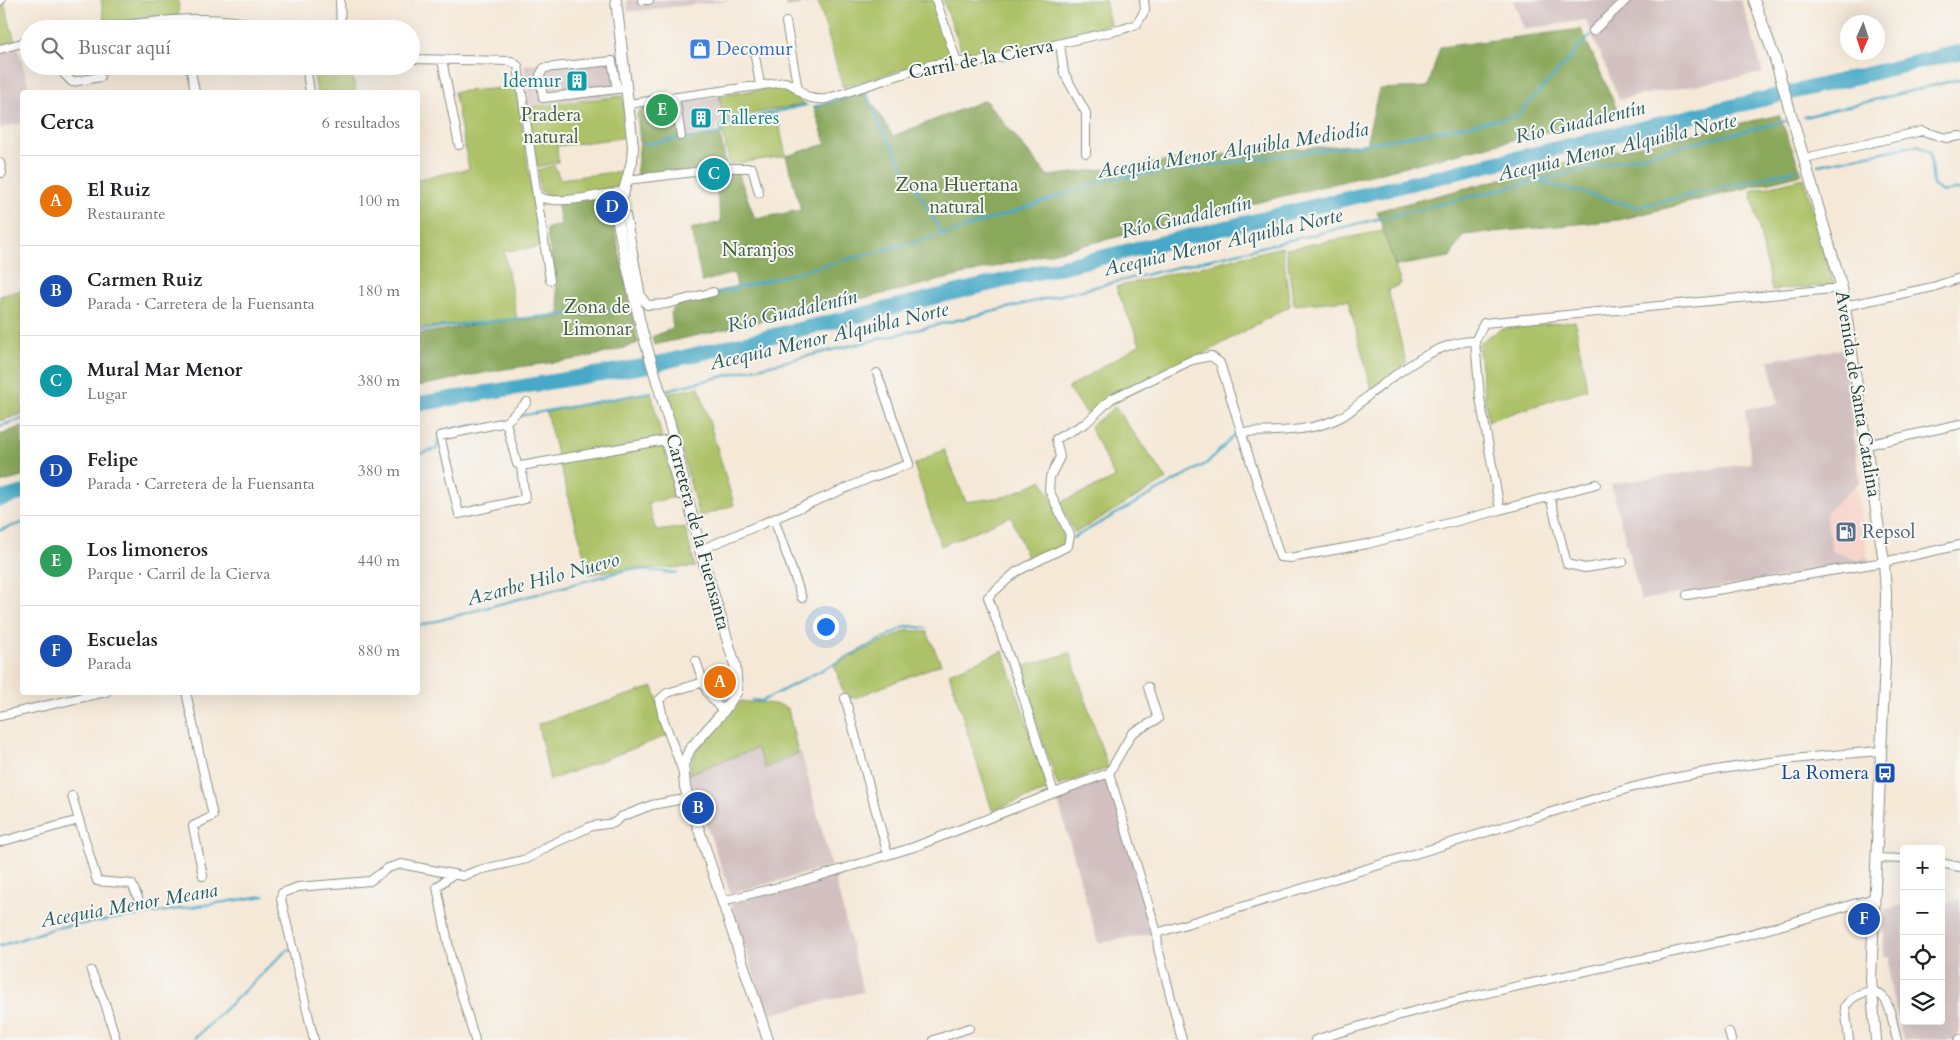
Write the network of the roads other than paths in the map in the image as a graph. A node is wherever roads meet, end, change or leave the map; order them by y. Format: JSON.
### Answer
{"nodes":[{"id":1,"x":340,"y":0,"type":"edge"},
{"id":2,"x":616,"y":0,"type":"edge"},
{"id":3,"x":642,"y":0,"type":"edge"},
{"id":4,"x":649,"y":0,"type":"edge"},
{"id":5,"x":936,"y":0,"type":"edge"},
{"id":6,"x":1144,"y":0,"type":"edge"},
{"id":7,"x":1626,"y":0,"type":"edge"},
{"id":8,"x":1754,"y":0,"type":"edge"},
{"id":9,"x":341,"y":20,"type":"edge"},
{"id":10,"x":786,"y":22,"type":"dead end"},
{"id":11,"x":1593,"y":31,"type":"dead end"},
{"id":12,"x":20,"y":44,"type":"edge"},
{"id":13,"x":1060,"y":44,"type":"junction"},
{"id":14,"x":0,"y":50,"type":"edge"},
{"id":15,"x":754,"y":50,"type":"dead end"},
{"id":16,"x":420,"y":59,"type":"edge"},
{"id":17,"x":442,"y":60,"type":"junction"},
{"id":18,"x":956,"y":62,"type":"junction"},
{"id":19,"x":65,"y":75,"type":"edge"},
{"id":20,"x":192,"y":75,"type":"edge"},
{"id":21,"x":307,"y":75,"type":"edge"},
{"id":22,"x":100,"y":77,"type":"dead end"},
{"id":23,"x":760,"y":85,"type":"junction"},
{"id":24,"x":622,"y":89,"type":"junction"},
{"id":25,"x":195,"y":90,"type":"edge"},
{"id":26,"x":310,"y":90,"type":"edge"},
{"id":27,"x":798,"y":90,"type":"junction"},
{"id":28,"x":675,"y":97,"type":"junction"},
{"id":29,"x":628,"y":104,"type":"junction"},
{"id":30,"x":681,"y":136,"type":"dead end"},
{"id":31,"x":1960,"y":136,"type":"edge"},
{"id":32,"x":459,"y":146,"type":"dead end"},
{"id":33,"x":1086,"y":153,"type":"dead end"},
{"id":34,"x":1805,"y":158,"type":"junction"},
{"id":35,"x":0,"y":163,"type":"edge"},
{"id":36,"x":2,"y":173,"type":"dead end"},
{"id":37,"x":627,"y":180,"type":"junction"},
{"id":38,"x":624,"y":191,"type":"junction"},
{"id":39,"x":759,"y":193,"type":"dead end"},
{"id":40,"x":537,"y":196,"type":"junction"},
{"id":41,"x":618,"y":210,"type":"junction"},
{"id":42,"x":1960,"y":278,"type":"edge"},
{"id":43,"x":550,"y":280,"type":"dead end"},
{"id":44,"x":1842,"y":288,"type":"junction"},
{"id":45,"x":713,"y":292,"type":"dead end"},
{"id":46,"x":1845,"y":306,"type":"junction"},
{"id":47,"x":1475,"y":341,"type":"junction"},
{"id":48,"x":876,"y":373,"type":"dead end"},
{"id":49,"x":527,"y":402,"type":"dead end"},
{"id":50,"x":506,"y":422,"type":"junction"},
{"id":51,"x":1960,"y":424,"type":"edge"},
{"id":52,"x":1241,"y":432,"type":"junction"},
{"id":53,"x":1867,"y":445,"type":"junction"},
{"id":54,"x":521,"y":466,"type":"junction"},
{"id":55,"x":1596,"y":484,"type":"dead end"},
{"id":56,"x":687,"y":495,"type":"junction"},
{"id":57,"x":1550,"y":497,"type":"junction"},
{"id":58,"x":1500,"y":510,"type":"junction"},
{"id":59,"x":774,"y":519,"type":"junction"},
{"id":60,"x":1960,"y":545,"type":"edge"},
{"id":61,"x":700,"y":550,"type":"junction"},
{"id":62,"x":1622,"y":562,"type":"dead end"},
{"id":63,"x":1884,"y":562,"type":"junction"},
{"id":64,"x":1687,"y":595,"type":"dead end"},
{"id":65,"x":802,"y":598,"type":"dead end"},
{"id":66,"x":696,"y":661,"type":"dead end"},
{"id":67,"x":704,"y":682,"type":"junction"},
{"id":68,"x":1148,"y":687,"type":"dead end"},
{"id":69,"x":93,"y":695,"type":"edge"},
{"id":70,"x":187,"y":695,"type":"edge"},
{"id":71,"x":845,"y":698,"type":"dead end"},
{"id":72,"x":723,"y":712,"type":"junction"},
{"id":73,"x":0,"y":716,"type":"edge"},
{"id":74,"x":1881,"y":751,"type":"junction"},
{"id":75,"x":684,"y":773,"type":"junction"},
{"id":76,"x":1109,"y":773,"type":"junction"},
{"id":77,"x":1054,"y":793,"type":"junction"},
{"id":78,"x":72,"y":796,"type":"dead end"},
{"id":79,"x":689,"y":798,"type":"junction"},
{"id":80,"x":79,"y":820,"type":"junction"},
{"id":81,"x":0,"y":842,"type":"edge"},
{"id":82,"x":888,"y":855,"type":"junction"},
{"id":83,"x":1876,"y":858,"type":"junction"},
{"id":84,"x":1900,"y":859,"type":"edge"},
{"id":85,"x":1945,"y":864,"type":"edge"},
{"id":86,"x":1960,"y":867,"type":"edge"},
{"id":87,"x":453,"y":874,"type":"junction"},
{"id":88,"x":203,"y":876,"type":"dead end"},
{"id":89,"x":138,"y":898,"type":"dead end"},
{"id":90,"x":1874,"y":898,"type":"junction"},
{"id":91,"x":722,"y":902,"type":"junction"},
{"id":92,"x":1157,"y":933,"type":"junction"},
{"id":93,"x":91,"y":971,"type":"dead end"},
{"id":94,"x":1872,"y":991,"type":"junction"},
{"id":95,"x":969,"y":1028,"type":"dead end"},
{"id":96,"x":116,"y":1040,"type":"edge"},
{"id":97,"x":314,"y":1040,"type":"edge"},
{"id":98,"x":475,"y":1040,"type":"edge"},
{"id":99,"x":768,"y":1040,"type":"edge"},
{"id":100,"x":934,"y":1040,"type":"edge"},
{"id":101,"x":1182,"y":1040,"type":"edge"},
{"id":102,"x":1315,"y":1040,"type":"edge"},
{"id":103,"x":1848,"y":1040,"type":"edge"},
{"id":104,"x":1876,"y":1040,"type":"edge"},
{"id":105,"x":1897,"y":1040,"type":"edge"}],
"edges":[{"from":1,"to":9,"type":"street"},
{"from":2,"to":24,"type":"main road","name":"Carretera de la Fuensanta"},
{"from":3,"to":4,"type":"street"},
{"from":5,"to":18,"type":"street"},
{"from":6,"to":13,"type":"street","name":"Carril de la Cierva"},
{"from":7,"to":11,"type":"street"},
{"from":8,"to":34,"type":"main road","name":"Avenida de Santa Catalina"},
{"from":10,"to":27,"type":"street"},
{"from":12,"to":14,"type":"street"},
{"from":13,"to":18,"type":"street","name":"Carril de la Cierva"},
{"from":13,"to":33,"type":"street"},
{"from":15,"to":23,"type":"street"},
{"from":16,"to":17,"type":"street"},
{"from":17,"to":32,"type":"street"},
{"from":17,"to":40,"type":"street"},
{"from":18,"to":27,"type":"street","name":"Carril de la Cierva"},
{"from":19,"to":22,"type":"street"},
{"from":20,"to":25,"type":"street"},
{"from":21,"to":26,"type":"street"},
{"from":23,"to":27,"type":"street","name":"Carril de la Cierva"},
{"from":23,"to":28,"type":"street","name":"Carril de la Cierva"},
{"from":24,"to":24,"type":"street"},
{"from":24,"to":29,"type":"main road","name":"Carretera de la Fuensanta"},
{"from":28,"to":29,"type":"street","name":"Carril de la Cierva"},
{"from":28,"to":30,"type":"street"},
{"from":29,"to":37,"type":"main road","name":"Carretera de la Fuensanta"},
{"from":31,"to":34,"type":"street"},
{"from":34,"to":44,"type":"main road","name":"Avenida de Santa Catalina"},
{"from":35,"to":36,"type":"street"},
{"from":37,"to":38,"type":"main road","name":"Carretera de la Fuensanta"},
{"from":37,"to":39,"type":"street"},
{"from":38,"to":40,"type":"street"},
{"from":38,"to":41,"type":"main road","name":"Carretera de la Fuensanta"},
{"from":40,"to":43,"type":"street"},
{"from":41,"to":45,"type":"street"},
{"from":41,"to":56,"type":"main road","name":"Carretera de la Fuensanta"},
{"from":42,"to":46,"type":"street"},
{"from":44,"to":46,"type":"main road","name":"Avenida de Santa Catalina"},
{"from":44,"to":47,"type":"street"},
{"from":46,"to":53,"type":"main road","name":"Avenida de Santa Catalina"},
{"from":47,"to":52,"type":"street"},
{"from":47,"to":58,"type":"street"},
{"from":48,"to":59,"type":"street"},
{"from":49,"to":50,"type":"street"},
{"from":50,"to":54,"type":"street"},
{"from":50,"to":54,"type":"street"},
{"from":51,"to":53,"type":"street"},
{"from":52,"to":58,"type":"street"},
{"from":52,"to":77,"type":"street"},
{"from":53,"to":63,"type":"main road","name":"Avenida de Santa Catalina"},
{"from":54,"to":56,"type":"street"},
{"from":55,"to":57,"type":"street"},
{"from":56,"to":61,"type":"main road","name":"Carretera de la Fuensanta"},
{"from":57,"to":58,"type":"street"},
{"from":57,"to":62,"type":"street"},
{"from":59,"to":61,"type":"street"},
{"from":59,"to":65,"type":"street"},
{"from":60,"to":63,"type":"street"},
{"from":61,"to":72,"type":"main road","name":"Carretera de la Fuensanta"},
{"from":63,"to":64,"type":"street"},
{"from":63,"to":74,"type":"main road","name":"Avenida de Santa Catalina"},
{"from":66,"to":67,"type":"street"},
{"from":67,"to":72,"type":"street"},
{"from":67,"to":75,"type":"street"},
{"from":68,"to":76,"type":"street"},
{"from":69,"to":73,"type":"street"},
{"from":70,"to":88,"type":"street"},
{"from":71,"to":82,"type":"street"},
{"from":72,"to":75,"type":"main road","name":"Carretera de la Fuensanta"},
{"from":74,"to":83,"type":"main road","name":"Avenida de Santa Catalina"},
{"from":74,"to":92,"type":"street"},
{"from":75,"to":79,"type":"main road","name":"Carretera de la Fuensanta"},
{"from":76,"to":77,"type":"street"},
{"from":76,"to":92,"type":"street"},
{"from":77,"to":82,"type":"street"},
{"from":78,"to":80,"type":"street"},
{"from":79,"to":87,"type":"street"},
{"from":79,"to":91,"type":"main road","name":"Carretera de la Fuensanta"},
{"from":80,"to":81,"type":"street"},
{"from":80,"to":89,"type":"street"},
{"from":82,"to":91,"type":"street"},
{"from":83,"to":84,"type":"street"},
{"from":83,"to":90,"type":"main road","name":"Avenida de Santa Catalina"},
{"from":85,"to":86,"type":"street"},
{"from":87,"to":97,"type":"street"},
{"from":87,"to":98,"type":"street"},
{"from":90,"to":94,"type":"main road","name":"Avenida de Santa Catalina"},
{"from":90,"to":102,"type":"street"},
{"from":91,"to":99,"type":"main road","name":"Carretera de la Fuensanta"},
{"from":92,"to":101,"type":"street"},
{"from":93,"to":96,"type":"street"},
{"from":94,"to":103,"type":"street"},
{"from":94,"to":104,"type":"main road","name":"Avenida de Santa Catalina"},
{"from":94,"to":105,"type":"street"},
{"from":95,"to":100,"type":"street"}]}
